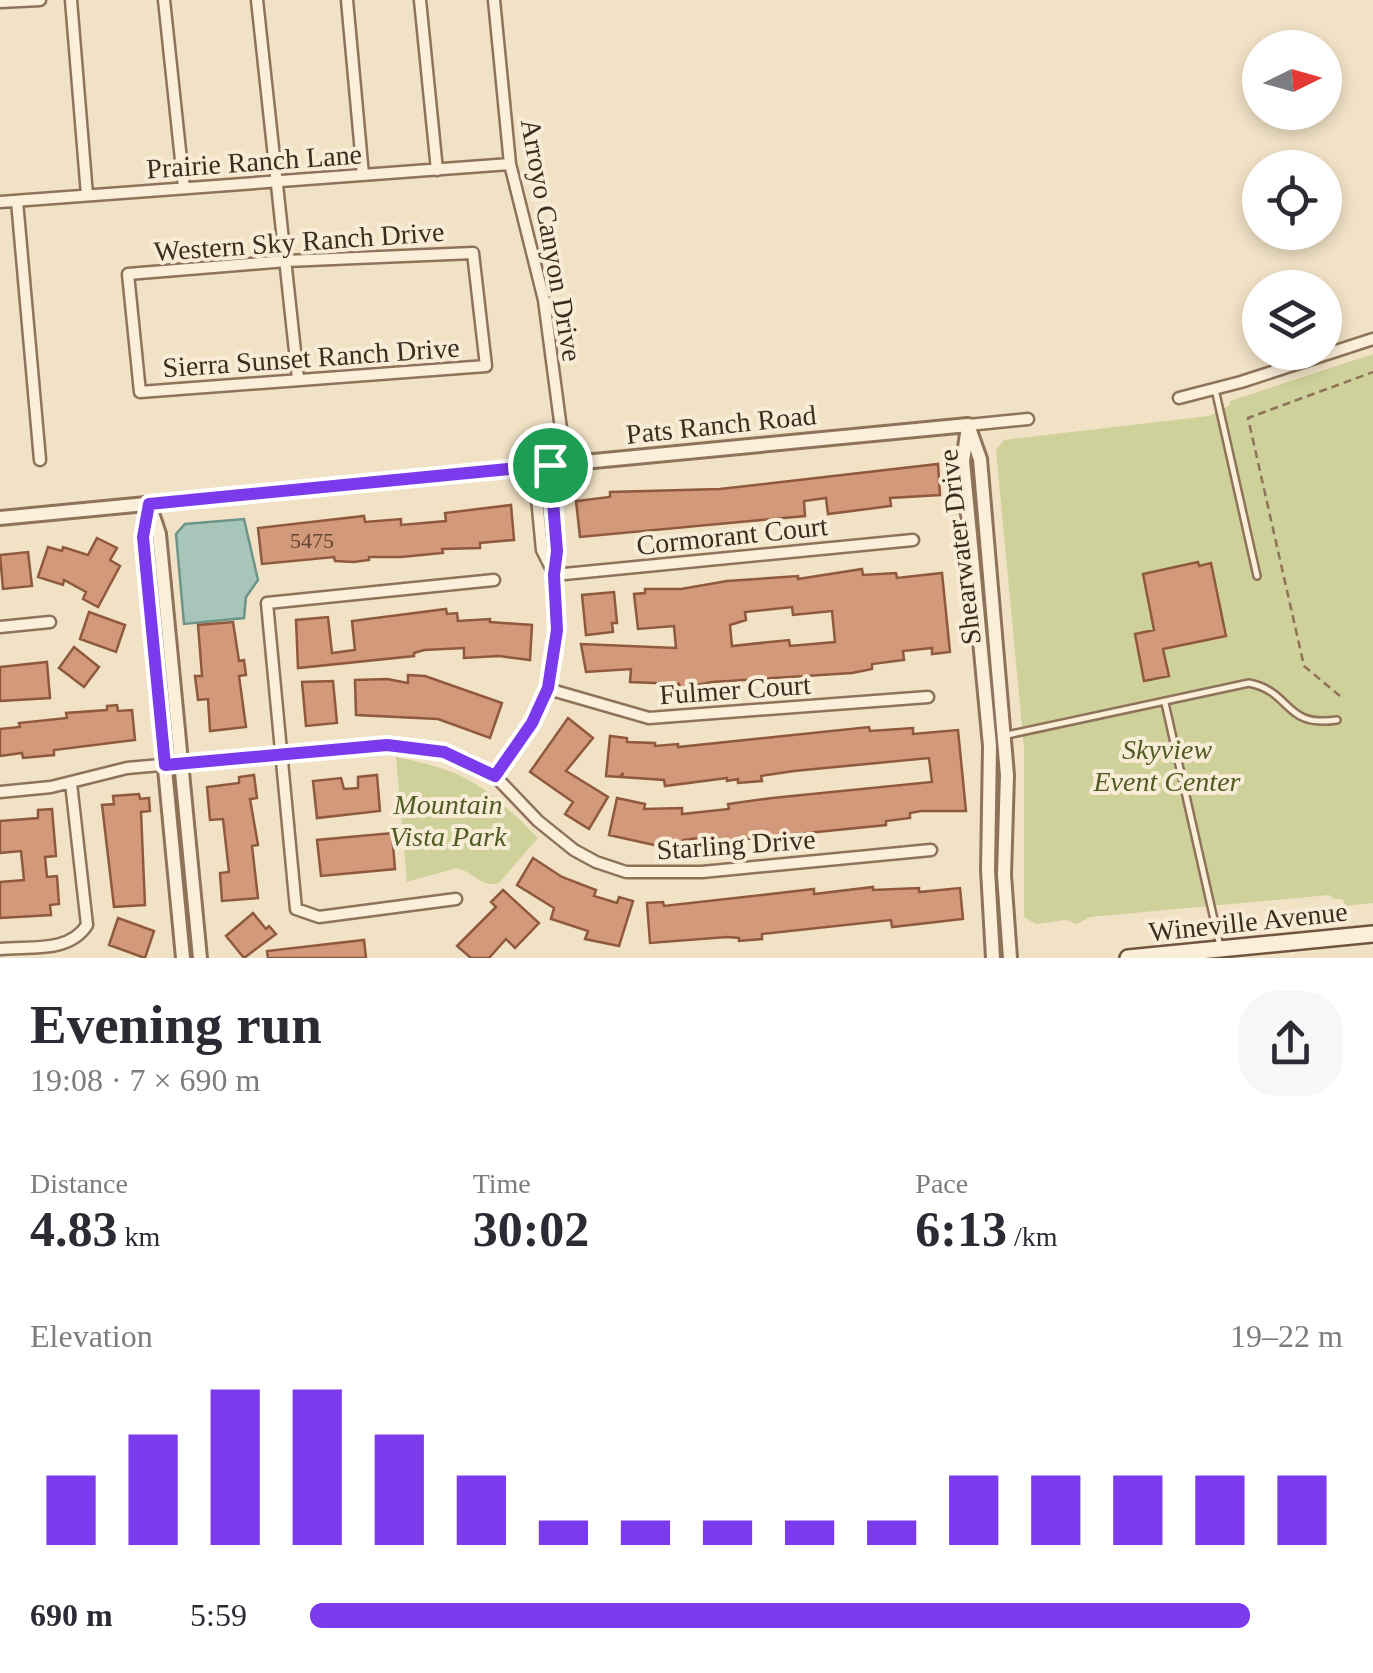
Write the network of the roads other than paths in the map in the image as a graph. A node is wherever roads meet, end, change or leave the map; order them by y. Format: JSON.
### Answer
{"nodes":[{"id":1,"x":40,"y":0,"type":"edge"},
{"id":2,"x":71,"y":0,"type":"edge"},
{"id":3,"x":164,"y":0,"type":"edge"},
{"id":4,"x":257,"y":0,"type":"edge"},
{"id":5,"x":347,"y":0,"type":"edge"},
{"id":6,"x":420,"y":0,"type":"edge"},
{"id":7,"x":494,"y":0,"type":"edge"},
{"id":8,"x":0,"y":2,"type":"edge"},
{"id":9,"x":510,"y":164,"type":"junction"},
{"id":10,"x":437,"y":170,"type":"junction"},
{"id":11,"x":364,"y":175,"type":"junction"},
{"id":12,"x":279,"y":181,"type":"junction"},
{"id":13,"x":184,"y":188,"type":"junction"},
{"id":14,"x":87,"y":196,"type":"junction"},
{"id":15,"x":16,"y":201,"type":"junction"},
{"id":16,"x":0,"y":202,"type":"edge"},
{"id":17,"x":286,"y":261,"type":"junction"},
{"id":18,"x":1373,"y":339,"type":"edge"},
{"id":19,"x":486,"y":366,"type":"joint"},
{"id":20,"x":298,"y":380,"type":"junction"},
{"id":21,"x":1216,"y":389,"type":"junction"},
{"id":22,"x":140,"y":392,"type":"joint"},
{"id":23,"x":1179,"y":398,"type":"dead end"},
{"id":24,"x":1028,"y":419,"type":"dead end"},
{"id":25,"x":968,"y":425,"type":"junction"},
{"id":26,"x":561,"y":429,"type":"dead end"},
{"id":27,"x":40,"y":460,"type":"dead end"},
{"id":28,"x":550,"y":465,"type":"junction"},
{"id":29,"x":534,"y":467,"type":"junction"},
{"id":30,"x":149,"y":504,"type":"junction"},
{"id":31,"x":0,"y":518,"type":"edge"},
{"id":32,"x":914,"y":540,"type":"dead end"},
{"id":33,"x":554,"y":575,"type":"junction"},
{"id":34,"x":1257,"y":576,"type":"dead end"},
{"id":35,"x":494,"y":580,"type":"dead end"},
{"id":36,"x":50,"y":622,"type":"dead end"},
{"id":37,"x":0,"y":627,"type":"edge"},
{"id":38,"x":548,"y":688,"type":"junction"},
{"id":39,"x":928,"y":697,"type":"dead end"},
{"id":40,"x":1165,"y":702,"type":"junction"},
{"id":41,"x":1337,"y":720,"type":"dead end"},
{"id":42,"x":1004,"y":735,"type":"junction"},
{"id":43,"x":280,"y":754,"type":"junction"},
{"id":44,"x":181,"y":763,"type":"junction"},
{"id":45,"x":165,"y":765,"type":"junction"},
{"id":46,"x":495,"y":776,"type":"junction"},
{"id":47,"x":71,"y":783,"type":"junction"},
{"id":48,"x":0,"y":792,"type":"edge"},
{"id":49,"x":931,"y":850,"type":"dead end"},
{"id":50,"x":456,"y":898,"type":"dead end"},
{"id":51,"x":1373,"y":934,"type":"edge"},
{"id":52,"x":0,"y":949,"type":"edge"},
{"id":53,"x":1221,"y":949,"type":"junction"},
{"id":54,"x":182,"y":958,"type":"edge"},
{"id":55,"x":200,"y":958,"type":"edge"},
{"id":56,"x":993,"y":958,"type":"edge"},
{"id":57,"x":1010,"y":958,"type":"edge"},
{"id":58,"x":1128,"y":958,"type":"edge"}],
"edges":[{"from":1,"to":8,"type":"street"},
{"from":2,"to":14,"type":"street"},
{"from":3,"to":13,"type":"street"},
{"from":4,"to":12,"type":"street"},
{"from":5,"to":11,"type":"street"},
{"from":6,"to":10,"type":"street"},
{"from":7,"to":9,"type":"street","name":"Arroyo Canyon Drive"},
{"from":9,"to":10,"type":"street","name":"Prairie Ranch Lane"},
{"from":9,"to":26,"type":"street","name":"Arroyo Canyon Drive"},
{"from":10,"to":11,"type":"street","name":"Prairie Ranch Lane"},
{"from":11,"to":12,"type":"street","name":"Prairie Ranch Lane"},
{"from":12,"to":13,"type":"street","name":"Prairie Ranch Lane"},
{"from":12,"to":17,"type":"street"},
{"from":13,"to":14,"type":"street","name":"Prairie Ranch Lane"},
{"from":14,"to":15,"type":"street","name":"Prairie Ranch Lane"},
{"from":15,"to":16,"type":"street","name":"Prairie Ranch Lane"},
{"from":15,"to":27,"type":"street"},
{"from":17,"to":19,"type":"street","name":"Western Sky Ranch Drive"},
{"from":17,"to":20,"type":"street"},
{"from":17,"to":22,"type":"street","name":"Western Sky Ranch Drive"},
{"from":18,"to":21,"type":"street"},
{"from":19,"to":20,"type":"street","name":"Sierra Sunset Ranch Drive"},
{"from":20,"to":22,"type":"street","name":"Sierra Sunset Ranch Drive"},
{"from":21,"to":23,"type":"street"},
{"from":21,"to":34,"type":"lane"},
{"from":24,"to":25,"type":"street","name":"Pats Ranch Road"},
{"from":25,"to":28,"type":"street","name":"Pats Ranch Road"},
{"from":25,"to":42,"type":"street","name":"Shearwater Drive"},
{"from":25,"to":56,"type":"street","name":"Shearwater Drive"},
{"from":28,"to":29,"type":"street","name":"Pats Ranch Road"},
{"from":28,"to":33,"type":"street"},
{"from":29,"to":30,"type":"street","name":"Pats Ranch Road"},
{"from":29,"to":33,"type":"street"},
{"from":30,"to":31,"type":"street","name":"Pats Ranch Road"},
{"from":30,"to":44,"type":"street"},
{"from":30,"to":45,"type":"street"},
{"from":32,"to":33,"type":"street","name":"Cormorant Court"},
{"from":33,"to":38,"type":"street"},
{"from":35,"to":43,"type":"street"},
{"from":36,"to":37,"type":"street"},
{"from":38,"to":39,"type":"street","name":"Fulmer Court"},
{"from":38,"to":46,"type":"street"},
{"from":40,"to":41,"type":"lane"},
{"from":40,"to":42,"type":"lane"},
{"from":40,"to":53,"type":"lane"},
{"from":42,"to":57,"type":"street","name":"Shearwater Drive"},
{"from":43,"to":44,"type":"street","name":"Starling Drive"},
{"from":43,"to":46,"type":"street","name":"Starling Drive"},
{"from":43,"to":50,"type":"street"},
{"from":44,"to":45,"type":"street","name":"Starling Drive"},
{"from":44,"to":55,"type":"street"},
{"from":45,"to":47,"type":"street","name":"Starling Drive"},
{"from":45,"to":54,"type":"street"},
{"from":46,"to":49,"type":"street","name":"Starling Drive"},
{"from":47,"to":48,"type":"street","name":"Starling Drive"},
{"from":47,"to":52,"type":"street"},
{"from":51,"to":53,"type":"main road","name":"Wineville Avenue"},
{"from":53,"to":58,"type":"main road","name":"Wineville Avenue"}]}
